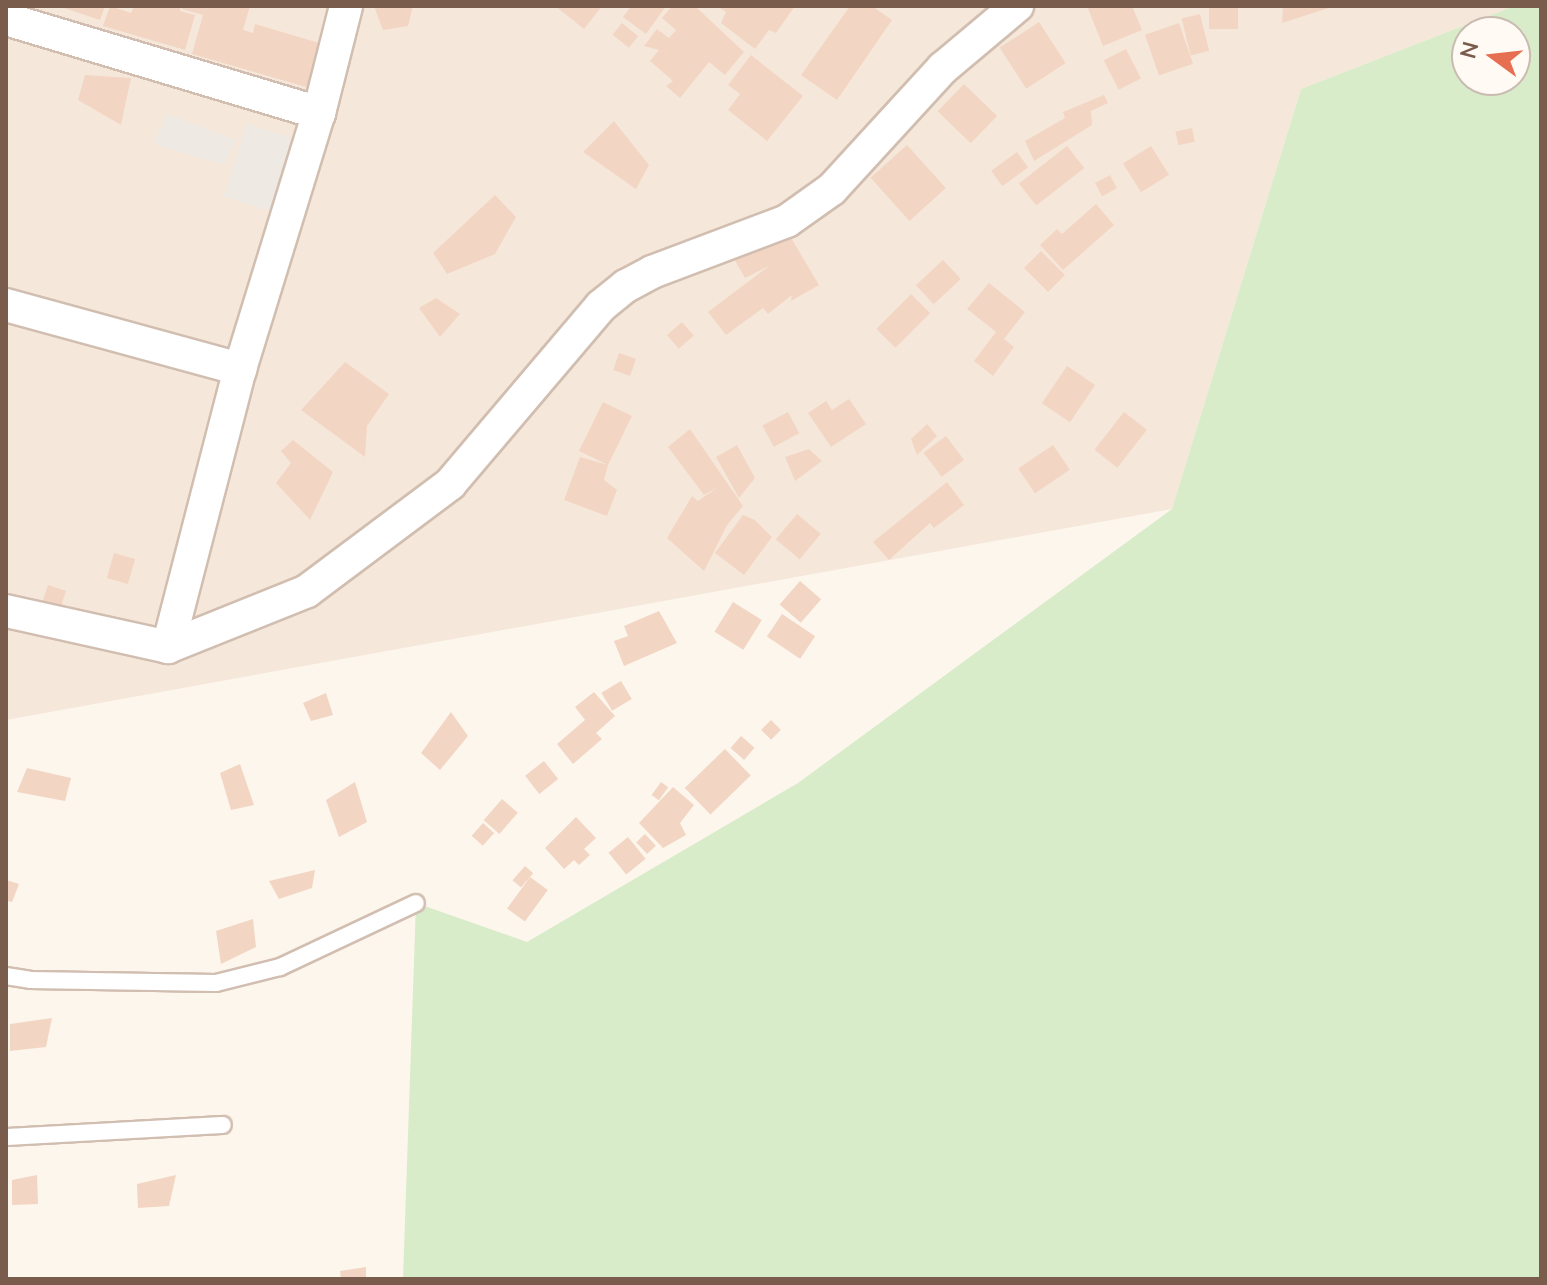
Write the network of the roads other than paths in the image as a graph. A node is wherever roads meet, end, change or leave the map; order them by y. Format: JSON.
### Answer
{"nodes":[{"id":1,"x":346,"y":6,"type":"edge"},
{"id":2,"x":1017,"y":6,"type":"edge"},
{"id":3,"x":6,"y":19,"type":"edge"},
{"id":4,"x":319,"y":113,"type":"junction"},
{"id":5,"x":6,"y":305,"type":"edge"},
{"id":6,"x":240,"y":369,"type":"junction"},
{"id":7,"x":6,"y":611,"type":"edge"},
{"id":8,"x":168,"y":647,"type":"junction"},
{"id":9,"x":416,"y":903,"type":"dead end"},
{"id":10,"x":6,"y":976,"type":"edge"},
{"id":11,"x":223,"y":1125,"type":"dead end"},
{"id":12,"x":6,"y":1137,"type":"edge"}],
"edges":[{"from":1,"to":4,"type":"street"},
{"from":2,"to":8,"type":"street"},
{"from":3,"to":4,"type":"street"},
{"from":4,"to":6,"type":"street"},
{"from":5,"to":6,"type":"street"},
{"from":6,"to":8,"type":"street"},
{"from":7,"to":8,"type":"street"},
{"from":9,"to":10,"type":"lane"},
{"from":11,"to":12,"type":"lane"}]}
